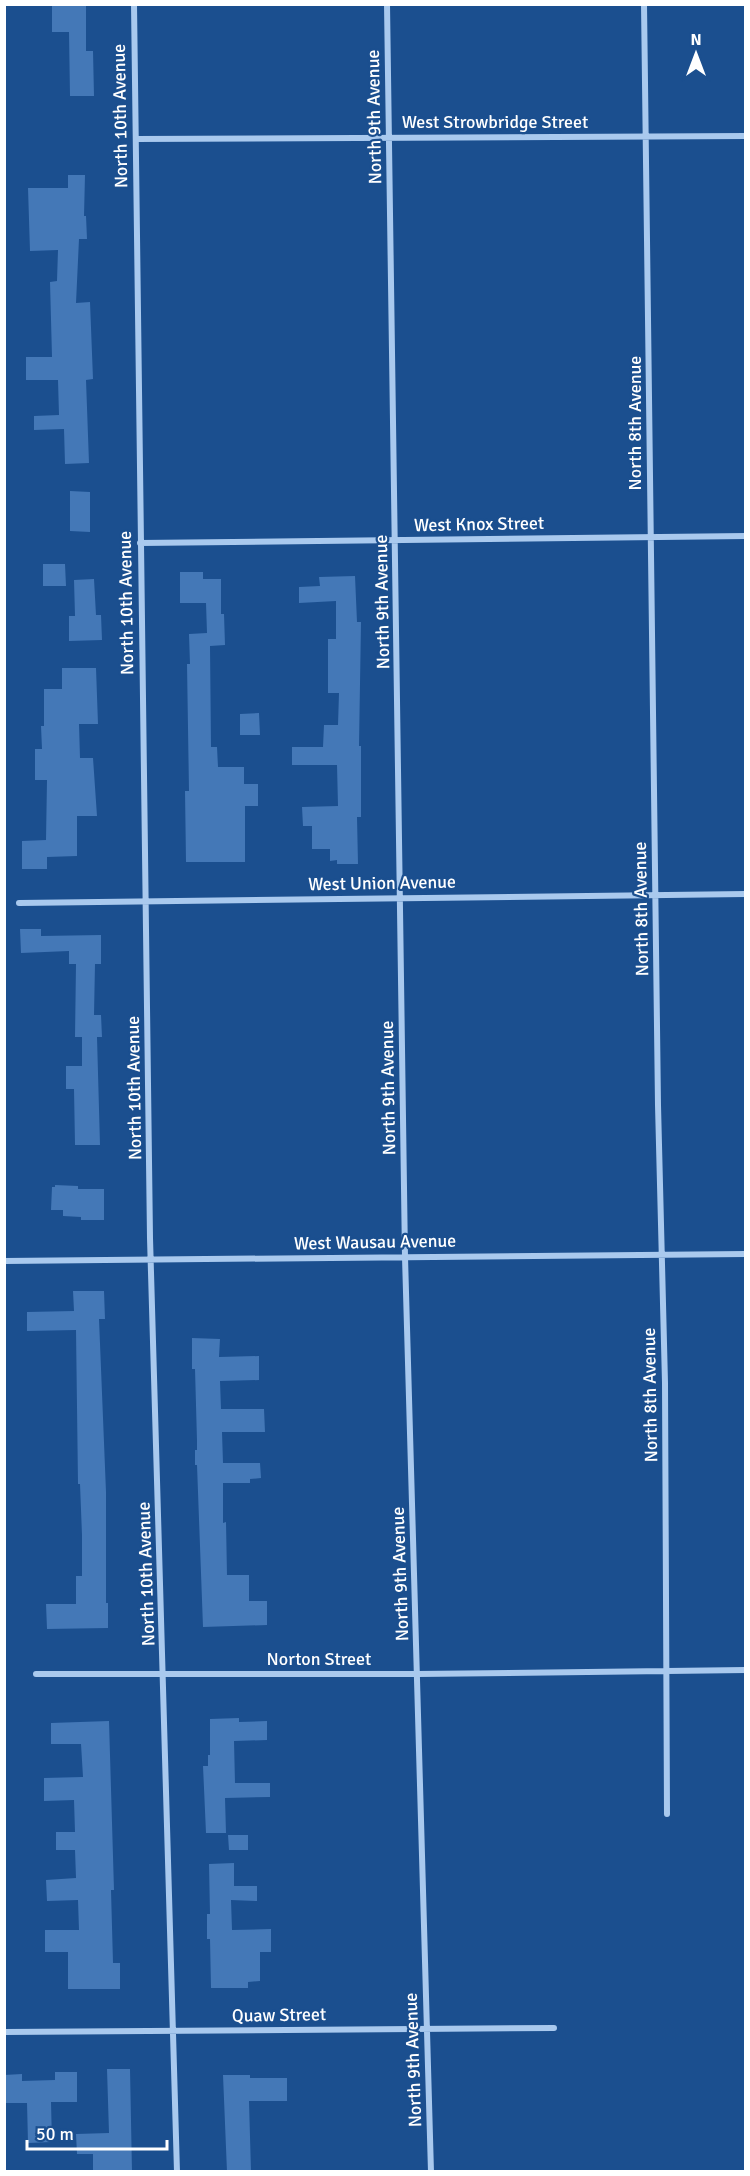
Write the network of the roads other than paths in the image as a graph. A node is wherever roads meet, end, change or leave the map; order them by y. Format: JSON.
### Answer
{"nodes":[{"id":1,"x":134,"y":4,"type":"edge"},
{"id":2,"x":387,"y":4,"type":"edge"},
{"id":3,"x":644,"y":4,"type":"edge"},
{"id":4,"x":646,"y":136,"type":"junction"},
{"id":5,"x":746,"y":136,"type":"edge"},
{"id":6,"x":390,"y":137,"type":"junction"},
{"id":7,"x":136,"y":139,"type":"junction"},
{"id":8,"x":746,"y":536,"type":"edge"},
{"id":9,"x":650,"y":537,"type":"junction"},
{"id":10,"x":395,"y":540,"type":"junction"},
{"id":11,"x":140,"y":543,"type":"junction"},
{"id":12,"x":746,"y":894,"type":"edge"},
{"id":13,"x":656,"y":895,"type":"junction"},
{"id":14,"x":400,"y":898,"type":"junction"},
{"id":15,"x":147,"y":901,"type":"junction"},
{"id":16,"x":19,"y":903,"type":"dead end"},
{"id":17,"x":746,"y":1254,"type":"edge"},
{"id":18,"x":663,"y":1255,"type":"junction"},
{"id":19,"x":405,"y":1257,"type":"junction"},
{"id":20,"x":151,"y":1259,"type":"junction"},
{"id":21,"x":4,"y":1261,"type":"edge"},
{"id":22,"x":746,"y":1670,"type":"edge"},
{"id":23,"x":667,"y":1671,"type":"junction"},
{"id":24,"x":36,"y":1674,"type":"dead end"},
{"id":25,"x":418,"y":1674,"type":"junction"},
{"id":26,"x":164,"y":1675,"type":"junction"},
{"id":27,"x":667,"y":1814,"type":"dead end"},
{"id":28,"x":427,"y":2028,"type":"junction"},
{"id":29,"x":554,"y":2028,"type":"dead end"},
{"id":30,"x":172,"y":2031,"type":"junction"},
{"id":31,"x":4,"y":2032,"type":"edge"},
{"id":32,"x":177,"y":2172,"type":"edge"},
{"id":33,"x":431,"y":2172,"type":"edge"}],
"edges":[{"from":1,"to":7,"type":"street","name":"North 10th Avenue"},
{"from":2,"to":6,"type":"street","name":"North 9th Avenue"},
{"from":3,"to":4,"type":"street","name":"North 8th Avenue"},
{"from":4,"to":5,"type":"street","name":"West Strowbridge Street"},
{"from":4,"to":6,"type":"street","name":"West Strowbridge Street"},
{"from":4,"to":9,"type":"street","name":"North 8th Avenue"},
{"from":6,"to":7,"type":"street","name":"West Strowbridge Street"},
{"from":6,"to":10,"type":"street","name":"North 9th Avenue"},
{"from":7,"to":11,"type":"street","name":"North 10th Avenue"},
{"from":8,"to":9,"type":"street","name":"West Knox Street"},
{"from":9,"to":10,"type":"street","name":"West Knox Street"},
{"from":9,"to":13,"type":"street","name":"North 8th Avenue"},
{"from":10,"to":11,"type":"street","name":"West Knox Street"},
{"from":10,"to":14,"type":"street","name":"North 9th Avenue"},
{"from":11,"to":15,"type":"street","name":"North 10th Avenue"},
{"from":12,"to":13,"type":"street","name":"West Union Avenue"},
{"from":13,"to":14,"type":"street","name":"West Union Avenue"},
{"from":13,"to":18,"type":"street","name":"North 8th Avenue"},
{"from":14,"to":15,"type":"street","name":"West Union Avenue"},
{"from":14,"to":19,"type":"street","name":"North 9th Avenue"},
{"from":15,"to":16,"type":"street","name":"West Union Avenue"},
{"from":15,"to":20,"type":"street","name":"North 10th Avenue"},
{"from":17,"to":18,"type":"street","name":"West Wausau Avenue"},
{"from":18,"to":19,"type":"street","name":"West Wausau Avenue"},
{"from":18,"to":23,"type":"street","name":"North 8th Avenue"},
{"from":19,"to":20,"type":"street","name":"West Wausau Avenue"},
{"from":19,"to":25,"type":"street","name":"North 9th Avenue"},
{"from":20,"to":21,"type":"street","name":"West Wausau Avenue"},
{"from":20,"to":26,"type":"street","name":"North 10th Avenue"},
{"from":22,"to":23,"type":"street","name":"Norton Street"},
{"from":23,"to":25,"type":"street","name":"Norton Street"},
{"from":23,"to":27,"type":"street","name":"North 8th Avenue"},
{"from":24,"to":26,"type":"street","name":"Norton Street"},
{"from":25,"to":26,"type":"street","name":"Norton Street"},
{"from":25,"to":28,"type":"street","name":"North 9th Avenue"},
{"from":26,"to":30,"type":"street","name":"North 10th Avenue"},
{"from":28,"to":29,"type":"street","name":"Quaw Street"},
{"from":28,"to":30,"type":"street","name":"Quaw Street"},
{"from":28,"to":33,"type":"street","name":"North 9th Avenue"},
{"from":30,"to":31,"type":"street","name":"Quaw Street"},
{"from":30,"to":32,"type":"street","name":"North 10th Avenue"}]}
